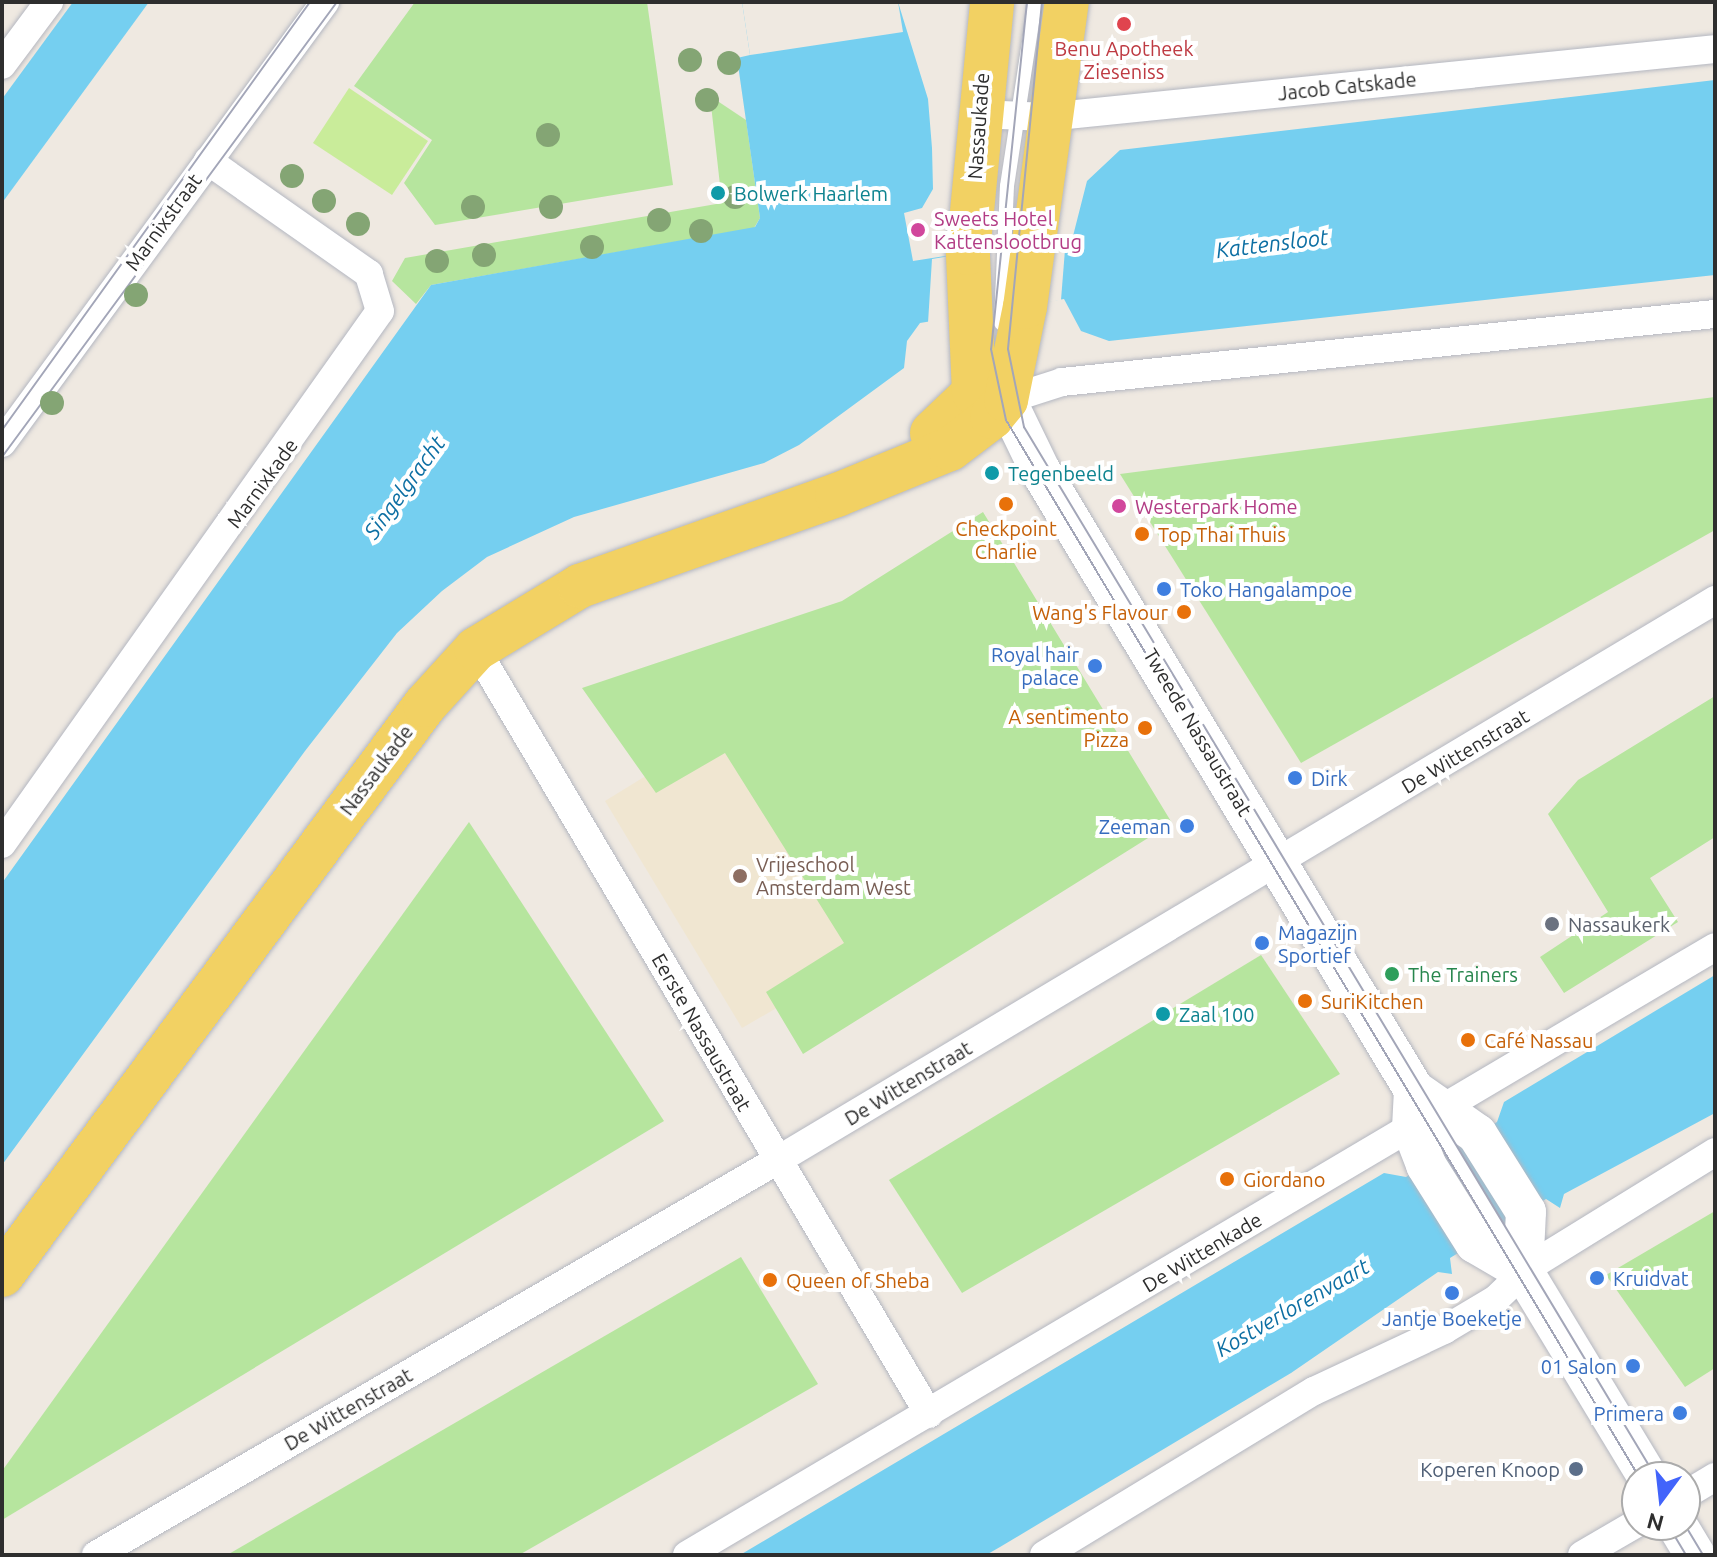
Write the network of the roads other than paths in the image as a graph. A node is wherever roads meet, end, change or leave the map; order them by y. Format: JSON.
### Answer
{"nodes":[{"id":1,"x":49,"y":2,"type":"edge"},
{"id":2,"x":325,"y":2,"type":"edge"},
{"id":3,"x":992,"y":2,"type":"edge"},
{"id":4,"x":1035,"y":2,"type":"edge"},
{"id":5,"x":1067,"y":2,"type":"edge"},
{"id":6,"x":1715,"y":49,"type":"edge"},
{"id":7,"x":2,"y":65,"type":"edge"},
{"id":8,"x":1015,"y":116,"type":"junction"},
{"id":9,"x":208,"y":161,"type":"junction"},
{"id":10,"x":1002,"y":248,"type":"junction"},
{"id":11,"x":998,"y":311,"type":"junction"},
{"id":12,"x":1715,"y":314,"type":"edge"},
{"id":13,"x":990,"y":396,"type":"junction"},
{"id":14,"x":2,"y":443,"type":"edge"},
{"id":15,"x":1715,"y":600,"type":"edge"},
{"id":16,"x":476,"y":649,"type":"junction"},
{"id":17,"x":2,"y":844,"type":"edge"},
{"id":18,"x":1278,"y":864,"type":"junction"},
{"id":19,"x":1715,"y":947,"type":"edge"},
{"id":20,"x":1424,"y":1110,"type":"junction"},
{"id":21,"x":1451,"y":1150,"type":"junction"},
{"id":22,"x":1715,"y":1152,"type":"edge"},
{"id":23,"x":778,"y":1160,"type":"junction"},
{"id":24,"x":1500,"y":1228,"type":"junction"},
{"id":25,"x":1523,"y":1271,"type":"junction"},
{"id":26,"x":2,"y":1275,"type":"edge"},
{"id":27,"x":929,"y":1414,"type":"junction"},
{"id":28,"x":1638,"y":1461,"type":"edge"},
{"id":29,"x":1621,"y":1532,"type":"edge"},
{"id":30,"x":96,"y":1555,"type":"edge"},
{"id":31,"x":687,"y":1555,"type":"edge"},
{"id":32,"x":1044,"y":1555,"type":"edge"},
{"id":33,"x":1582,"y":1555,"type":"edge"}],
"edges":[{"from":1,"to":7,"type":"street"},
{"from":2,"to":9,"type":"street","name":"Marnixstraat"},
{"from":3,"to":8,"type":"main road","name":"Nassaukade"},
{"from":4,"to":8,"type":"lane","name":"Nassaukade"},
{"from":5,"to":8,"type":"main road","name":"Nassaukade"},
{"from":6,"to":8,"type":"street","name":"Jacob Catskade"},
{"from":8,"to":10,"type":"main road","name":"Nassaukade"},
{"from":8,"to":10,"type":"main road","name":"Nassaukade"},
{"from":8,"to":10,"type":"lane","name":"Nassaukade"},
{"from":9,"to":14,"type":"street","name":"Marnixstraat"},
{"from":9,"to":17,"type":"street","name":"Marnixkade"},
{"from":10,"to":11,"type":"main road","name":"Nassaukade"},
{"from":10,"to":11,"type":"main road","name":"Nassaukade"},
{"from":11,"to":13,"type":"main road","name":"Nassaukade"},
{"from":11,"to":13,"type":"main road","name":"Nassaukade"},
{"from":12,"to":13,"type":"street"},
{"from":13,"to":16,"type":"main road","name":"Nassaukade"},
{"from":13,"to":18,"type":"street","name":"Tweede Nassaustraat"},
{"from":15,"to":18,"type":"street","name":"De Wittenstraat"},
{"from":16,"to":23,"type":"street","name":"Eerste Nassaustraat"},
{"from":16,"to":26,"type":"main road","name":"Nassaukade"},
{"from":18,"to":20,"type":"street","name":"Tweede Nassaustraat"},
{"from":18,"to":23,"type":"street","name":"De Wittenstraat"},
{"from":19,"to":20,"type":"street","name":"De Wittenkade"},
{"from":20,"to":21,"type":"street","name":"Tweede Nassaustraat"},
{"from":20,"to":21,"type":"street","name":"Tweede Nassaustraat"},
{"from":20,"to":27,"type":"street","name":"De Wittenkade"},
{"from":21,"to":24,"type":"street"},
{"from":21,"to":24,"type":"street"},
{"from":22,"to":25,"type":"street"},
{"from":23,"to":27,"type":"street","name":"Eerste Nassaustraat"},
{"from":23,"to":30,"type":"street","name":"De Wittenstraat"},
{"from":24,"to":25,"type":"street"},
{"from":24,"to":25,"type":"street"},
{"from":25,"to":28,"type":"street"},
{"from":25,"to":32,"type":"street"},
{"from":27,"to":31,"type":"street","name":"De Wittenkade"},
{"from":29,"to":33,"type":"street"}]}
